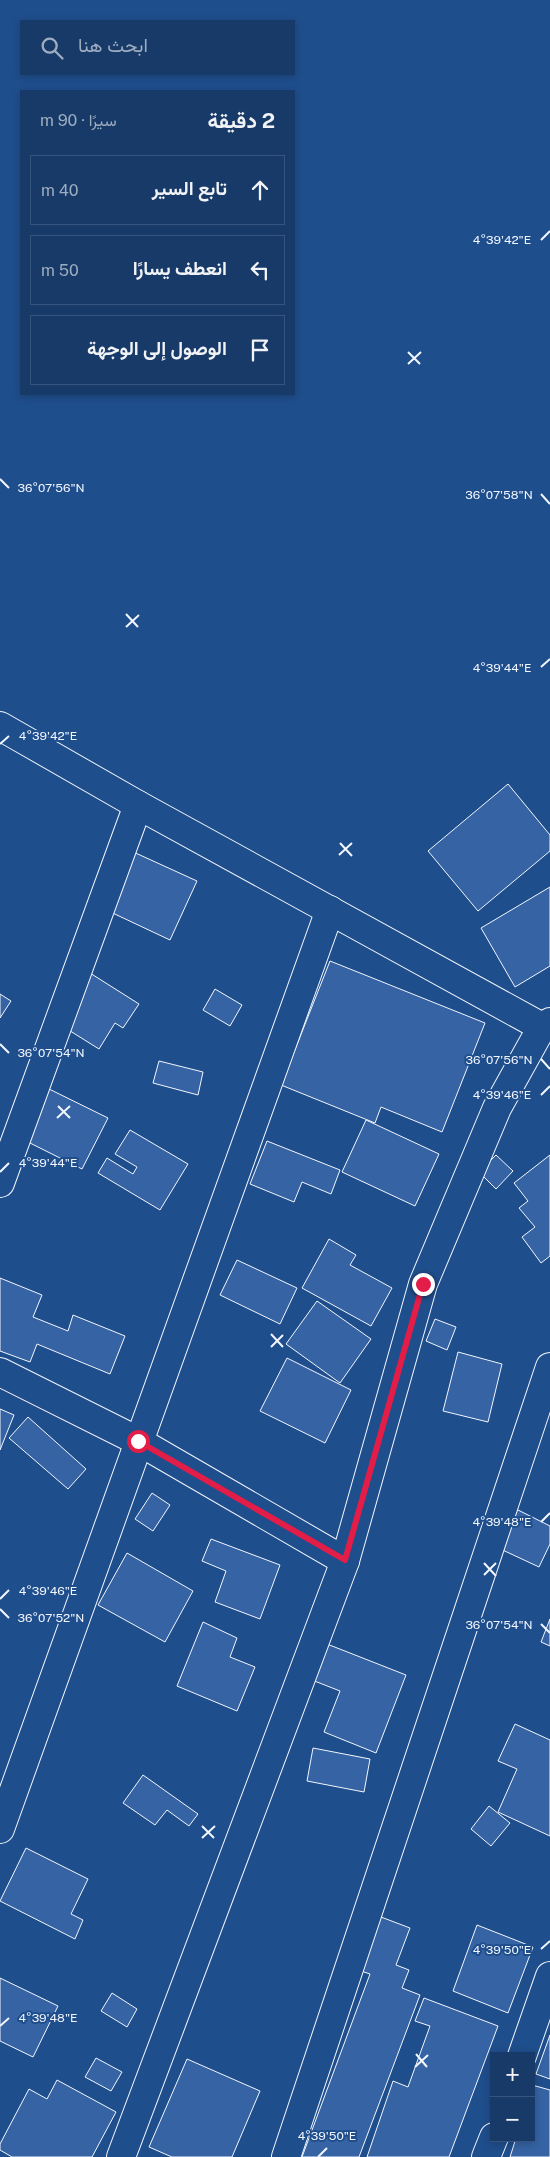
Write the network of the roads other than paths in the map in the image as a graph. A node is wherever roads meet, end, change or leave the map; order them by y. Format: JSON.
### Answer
{"nodes":[{"id":1,"x":0,"y":726,"type":"edge"},
{"id":2,"x":138,"y":805,"type":"junction"},
{"id":3,"x":330,"y":910,"type":"junction"},
{"id":4,"x":546,"y":1024,"type":"edge"},
{"id":5,"x":0,"y":1183,"type":"edge"},
{"id":6,"x":550,"y":1367,"type":"edge"},
{"id":7,"x":0,"y":1372,"type":"edge"},
{"id":8,"x":138,"y":1441,"type":"junction"},
{"id":9,"x":345,"y":1560,"type":"junction"},
{"id":10,"x":0,"y":1829,"type":"edge"},
{"id":11,"x":550,"y":1976,"type":"edge"},
{"id":12,"x":523,"y":2052,"type":"edge"},
{"id":13,"x":492,"y":2142,"type":"edge"},
{"id":14,"x":120,"y":2157,"type":"edge"},
{"id":15,"x":286,"y":2157,"type":"edge"},
{"id":16,"x":486,"y":2157,"type":"edge"}],
"edges":[{"from":1,"to":2,"type":"street"},
{"from":2,"to":3,"type":"street"},
{"from":2,"to":5,"type":"street"},
{"from":3,"to":4,"type":"street"},
{"from":3,"to":8,"type":"street"},
{"from":4,"to":9,"type":"street"},
{"from":6,"to":15,"type":"street"},
{"from":7,"to":8,"type":"street"},
{"from":8,"to":9,"type":"street"},
{"from":8,"to":10,"type":"street"},
{"from":9,"to":14,"type":"street"},
{"from":11,"to":12,"type":"street"},
{"from":13,"to":16,"type":"street"}]}
